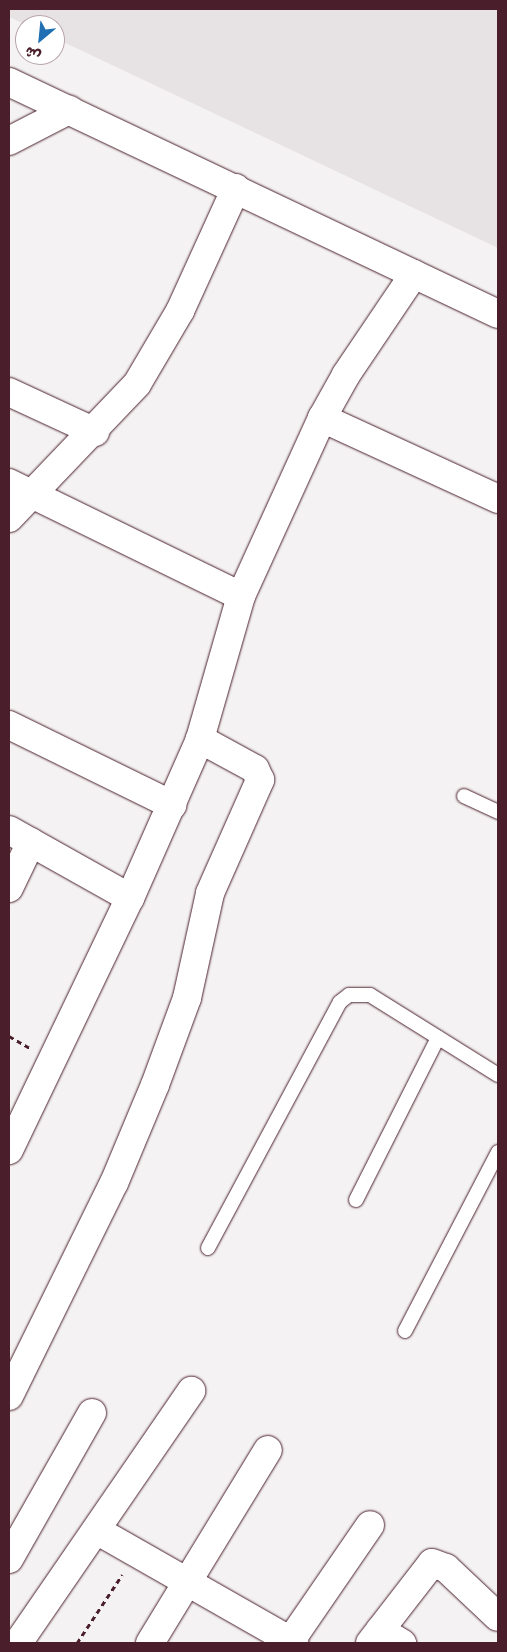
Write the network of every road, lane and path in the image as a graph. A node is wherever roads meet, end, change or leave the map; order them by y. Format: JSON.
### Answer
{"nodes":[{"id":1,"x":9,"y":82,"type":"edge"},
{"id":2,"x":69,"y":110,"type":"junction"},
{"id":3,"x":9,"y":141,"type":"edge"},
{"id":4,"x":236,"y":188,"type":"junction"},
{"id":5,"x":414,"y":274,"type":"junction"},
{"id":6,"x":498,"y":314,"type":"edge"},
{"id":7,"x":9,"y":392,"type":"edge"},
{"id":8,"x":322,"y":418,"type":"junction"},
{"id":9,"x":95,"y":432,"type":"junction"},
{"id":10,"x":9,"y":483,"type":"edge"},
{"id":11,"x":34,"y":496,"type":"junction"},
{"id":12,"x":498,"y":499,"type":"edge"},
{"id":13,"x":9,"y":518,"type":"edge"},
{"id":14,"x":240,"y":596,"type":"junction"},
{"id":15,"x":9,"y":725,"type":"edge"},
{"id":16,"x":200,"y":739,"type":"junction"},
{"id":17,"x":464,"y":796,"type":"dead end"},
{"id":18,"x":172,"y":805,"type":"junction"},
{"id":19,"x":498,"y":812,"type":"edge"},
{"id":20,"x":20,"y":836,"type":"edge"},
{"id":21,"x":9,"y":888,"type":"edge"},
{"id":22,"x":130,"y":898,"type":"junction"},
{"id":23,"x":438,"y":1038,"type":"junction"},
{"id":24,"x":498,"y":1075,"type":"edge"},
{"id":25,"x":9,"y":1150,"type":"edge"},
{"id":26,"x":498,"y":1152,"type":"edge"},
{"id":27,"x":356,"y":1200,"type":"dead end"},
{"id":28,"x":208,"y":1248,"type":"dead end"},
{"id":29,"x":404,"y":1331,"type":"dead end"},
{"id":30,"x":191,"y":1391,"type":"dead end"},
{"id":31,"x":9,"y":1396,"type":"edge"},
{"id":32,"x":92,"y":1413,"type":"dead end"},
{"id":33,"x":268,"y":1450,"type":"dead end"},
{"id":34,"x":370,"y":1526,"type":"dead end"},
{"id":35,"x":98,"y":1531,"type":"junction"},
{"id":36,"x":135,"y":1556,"type":"junction"},
{"id":37,"x":9,"y":1559,"type":"edge"},
{"id":38,"x":190,"y":1582,"type":"junction"},
{"id":39,"x":498,"y":1617,"type":"edge"},
{"id":40,"x":384,"y":1639,"type":"edge"},
{"id":41,"x":18,"y":1643,"type":"edge"},
{"id":42,"x":76,"y":1643,"type":"edge"},
{"id":43,"x":150,"y":1643,"type":"edge"},
{"id":44,"x":291,"y":1643,"type":"edge"}],
"edges":[{"from":1,"to":2,"type":"street"},
{"from":2,"to":3,"type":"street"},
{"from":2,"to":4,"type":"street"},
{"from":4,"to":5,"type":"street"},
{"from":4,"to":9,"type":"street"},
{"from":5,"to":6,"type":"street"},
{"from":5,"to":8,"type":"street"},
{"from":7,"to":9,"type":"street"},
{"from":8,"to":12,"type":"street"},
{"from":8,"to":14,"type":"street"},
{"from":9,"to":11,"type":"street"},
{"from":10,"to":11,"type":"street"},
{"from":11,"to":13,"type":"street"},
{"from":11,"to":14,"type":"street"},
{"from":14,"to":16,"type":"street"},
{"from":15,"to":18,"type":"street"},
{"from":16,"to":18,"type":"street"},
{"from":16,"to":31,"type":"street"},
{"from":17,"to":19,"type":"lane"},
{"from":18,"to":22,"type":"street"},
{"from":20,"to":21,"type":"street"},
{"from":20,"to":22,"type":"street"},
{"from":22,"to":25,"type":"street"},
{"from":23,"to":24,"type":"lane"},
{"from":23,"to":27,"type":"lane"},
{"from":23,"to":28,"type":"lane"},
{"from":26,"to":29,"type":"lane"},
{"from":30,"to":35,"type":"street"},
{"from":32,"to":37,"type":"street"},
{"from":33,"to":38,"type":"street"},
{"from":34,"to":44,"type":"street"},
{"from":35,"to":36,"type":"street"},
{"from":35,"to":41,"type":"street"},
{"from":36,"to":38,"type":"street"},
{"from":36,"to":42,"type":"path"},
{"from":38,"to":43,"type":"street"},
{"from":38,"to":44,"type":"street"},
{"from":39,"to":40,"type":"street"}]}
